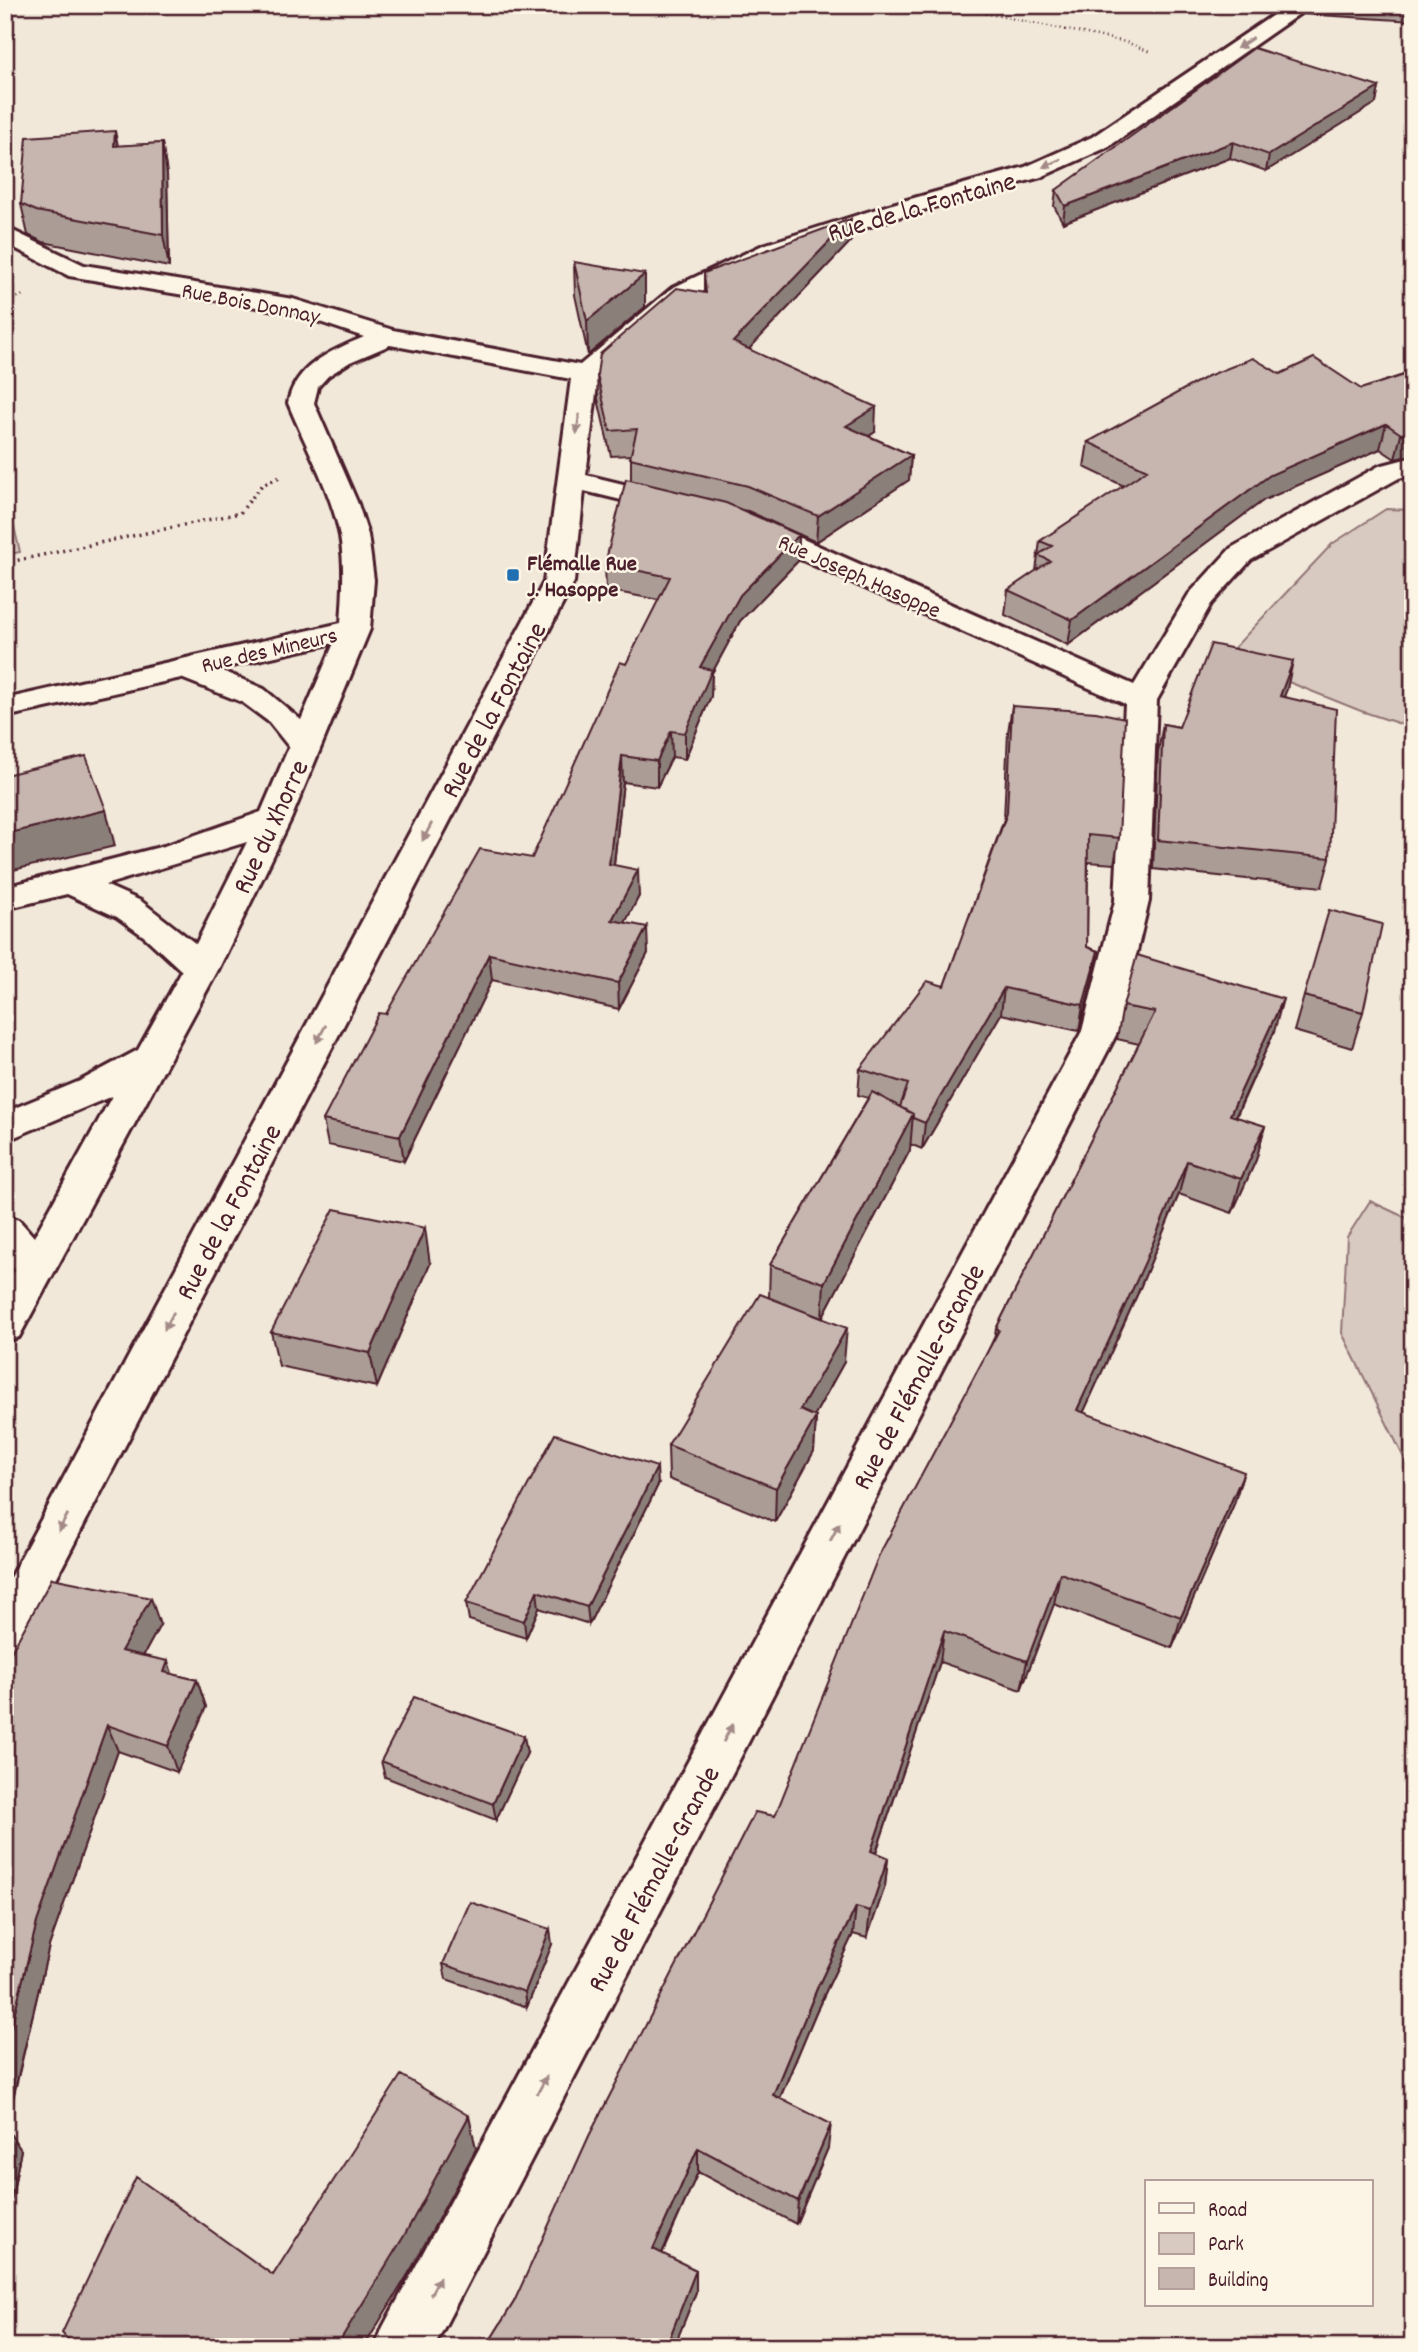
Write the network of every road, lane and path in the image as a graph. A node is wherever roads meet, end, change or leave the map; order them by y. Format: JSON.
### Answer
{"nodes":[{"id":1,"x":946,"y":5,"type":"edge"},
{"id":2,"x":1301,"y":5,"type":"edge"},
{"id":3,"x":1206,"y":69,"type":"junction"},
{"id":4,"x":5,"y":234,"type":"edge"},
{"id":5,"x":387,"y":337,"type":"junction"},
{"id":6,"x":585,"y":374,"type":"junction"},
{"id":7,"x":1413,"y":465,"type":"edge"},
{"id":8,"x":328,"y":469,"type":"junction"},
{"id":9,"x":570,"y":479,"type":"junction"},
{"id":10,"x":5,"y":563,"type":"edge"},
{"id":11,"x":355,"y":629,"type":"junction"},
{"id":12,"x":183,"y":668,"type":"junction"},
{"id":13,"x":1140,"y":700,"type":"junction"},
{"id":14,"x":5,"y":708,"type":"edge"},
{"id":15,"x":305,"y":746,"type":"junction"},
{"id":16,"x":275,"y":819,"type":"junction"},
{"id":17,"x":70,"y":883,"type":"junction"},
{"id":18,"x":5,"y":898,"type":"edge"},
{"id":19,"x":201,"y":968,"type":"junction"},
{"id":20,"x":153,"y":1058,"type":"junction"},
{"id":21,"x":5,"y":1127,"type":"edge"},
{"id":22,"x":5,"y":1231,"type":"edge"},
{"id":23,"x":37,"y":1268,"type":"junction"},
{"id":24,"x":5,"y":1326,"type":"edge"},
{"id":25,"x":5,"y":1632,"type":"edge"},
{"id":26,"x":403,"y":2347,"type":"edge"}],
"edges":[{"from":1,"to":3,"type":"path"},
{"from":2,"to":3,"type":"street","name":"Rue de la Fontaine","one_way":true},
{"from":3,"to":6,"type":"street","name":"Rue de la Fontaine","one_way":true},
{"from":4,"to":5,"type":"street","name":"Rue Bois Donnay"},
{"from":5,"to":6,"type":"street","name":"Rue Bois Donnay"},
{"from":5,"to":8,"type":"street","name":"Rue du Xhorre"},
{"from":6,"to":9,"type":"street","name":"Rue de la Fontaine","one_way":true},
{"from":7,"to":13,"type":"street","name":"Rue de Flémalle-Grande"},
{"from":8,"to":10,"type":"path"},
{"from":8,"to":11,"type":"street","name":"Rue du Xhorre"},
{"from":9,"to":13,"type":"street","name":"Rue Joseph Hasoppe"},
{"from":9,"to":25,"type":"street","name":"Rue de la Fontaine","one_way":true},
{"from":11,"to":12,"type":"street","name":"Rue des Mineurs"},
{"from":11,"to":15,"type":"street","name":"Rue du Xhorre"},
{"from":12,"to":14,"type":"street","name":"Rue des Mineurs"},
{"from":12,"to":15,"type":"street","name":"Rue des Mineurs"},
{"from":26,"to":13,"type":"street","name":"Rue de Flémalle-Grande","one_way":true},
{"from":15,"to":16,"type":"street","name":"Rue du Xhorre"},
{"from":16,"to":17,"type":"street"},
{"from":16,"to":19,"type":"street","name":"Rue du Xhorre"},
{"from":17,"to":18,"type":"street"},
{"from":17,"to":19,"type":"street"},
{"from":19,"to":20,"type":"street","name":"Rue du Xhorre"},
{"from":20,"to":21,"type":"street"},
{"from":20,"to":23,"type":"street","name":"Rue du Xhorre"},
{"from":22,"to":23,"type":"street"},
{"from":23,"to":24,"type":"street","name":"Rue du Xhorre"}]}
